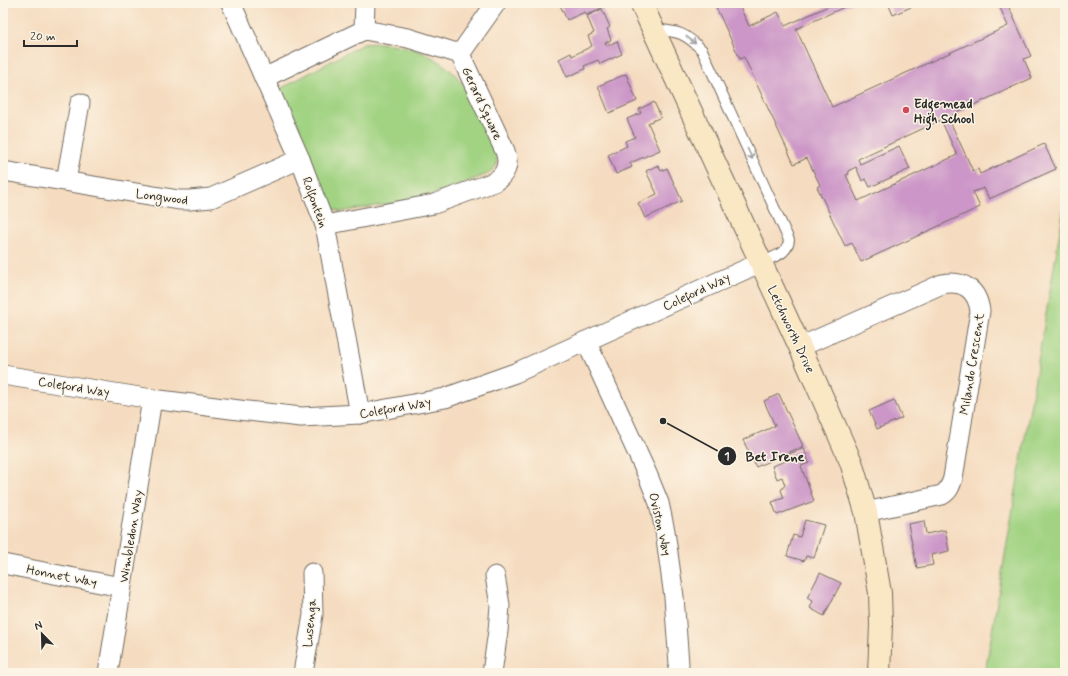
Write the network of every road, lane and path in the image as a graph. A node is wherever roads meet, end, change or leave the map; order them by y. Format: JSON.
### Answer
{"nodes":[{"id":1,"x":231,"y":3,"type":"edge"},
{"id":2,"x":365,"y":3,"type":"edge"},
{"id":3,"x":496,"y":3,"type":"edge"},
{"id":4,"x":642,"y":3,"type":"edge"},
{"id":5,"x":364,"y":30,"type":"junction"},
{"id":6,"x":654,"y":30,"type":"junction"},
{"id":7,"x":460,"y":54,"type":"junction"},
{"id":8,"x":264,"y":78,"type":"junction"},
{"id":9,"x":80,"y":103,"type":"dead end"},
{"id":10,"x":300,"y":159,"type":"junction"},
{"id":11,"x":3,"y":170,"type":"edge"},
{"id":12,"x":66,"y":181,"type":"junction"},
{"id":13,"x":326,"y":225,"type":"junction"},
{"id":14,"x":762,"y":262,"type":"junction"},
{"id":15,"x":586,"y":341,"type":"junction"},
{"id":16,"x":800,"y":346,"type":"junction"},
{"id":17,"x":3,"y":375,"type":"edge"},
{"id":18,"x":152,"y":399,"type":"junction"},
{"id":19,"x":360,"y":414,"type":"junction"},
{"id":20,"x":866,"y":512,"type":"junction"},
{"id":21,"x":3,"y":564,"type":"edge"},
{"id":22,"x":312,"y":574,"type":"dead end"},
{"id":23,"x":495,"y":576,"type":"dead end"},
{"id":24,"x":121,"y":587,"type":"junction"},
{"id":25,"x":108,"y":673,"type":"edge"},
{"id":26,"x":304,"y":673,"type":"edge"},
{"id":27,"x":492,"y":673,"type":"edge"},
{"id":28,"x":677,"y":673,"type":"edge"},
{"id":29,"x":879,"y":673,"type":"edge"}],
"edges":[{"from":1,"to":8,"type":"street","name":"Rolfontein"},
{"from":2,"to":5,"type":"street"},
{"from":3,"to":7,"type":"street"},
{"from":4,"to":6,"type":"street","name":"Letchworth Drive"},
{"from":5,"to":7,"type":"street","name":"Gerard Square"},
{"from":5,"to":8,"type":"street"},
{"from":6,"to":14,"type":"street","name":"Letchworth Drive"},
{"from":6,"to":14,"type":"lane","one_way":true},
{"from":7,"to":13,"type":"street","name":"Gerard Square"},
{"from":8,"to":10,"type":"street","name":"Rolfontein"},
{"from":9,"to":12,"type":"street"},
{"from":10,"to":12,"type":"street","name":"Longwood"},
{"from":10,"to":13,"type":"street","name":"Rolfontein"},
{"from":11,"to":12,"type":"street","name":"Longwood"},
{"from":13,"to":19,"type":"street","name":"Rolfontein"},
{"from":14,"to":15,"type":"street","name":"Coleford Way"},
{"from":14,"to":16,"type":"street","name":"Letchworth Drive"},
{"from":15,"to":19,"type":"street","name":"Coleford Way"},
{"from":15,"to":28,"type":"street","name":"Oviston Way"},
{"from":16,"to":20,"type":"street","name":"Letchworth Drive"},
{"from":16,"to":20,"type":"street","name":"Milando Crescent"},
{"from":17,"to":18,"type":"street","name":"Coleford Way"},
{"from":18,"to":19,"type":"street","name":"Coleford Way"},
{"from":18,"to":24,"type":"street","name":"Wimbledon Way"},
{"from":20,"to":29,"type":"street","name":"Letchworth Drive"},
{"from":21,"to":24,"type":"street","name":"Honnet Way"},
{"from":22,"to":26,"type":"street","name":"Lusenga"},
{"from":23,"to":27,"type":"street"},
{"from":24,"to":25,"type":"street","name":"Wimbledon Way"}]}
